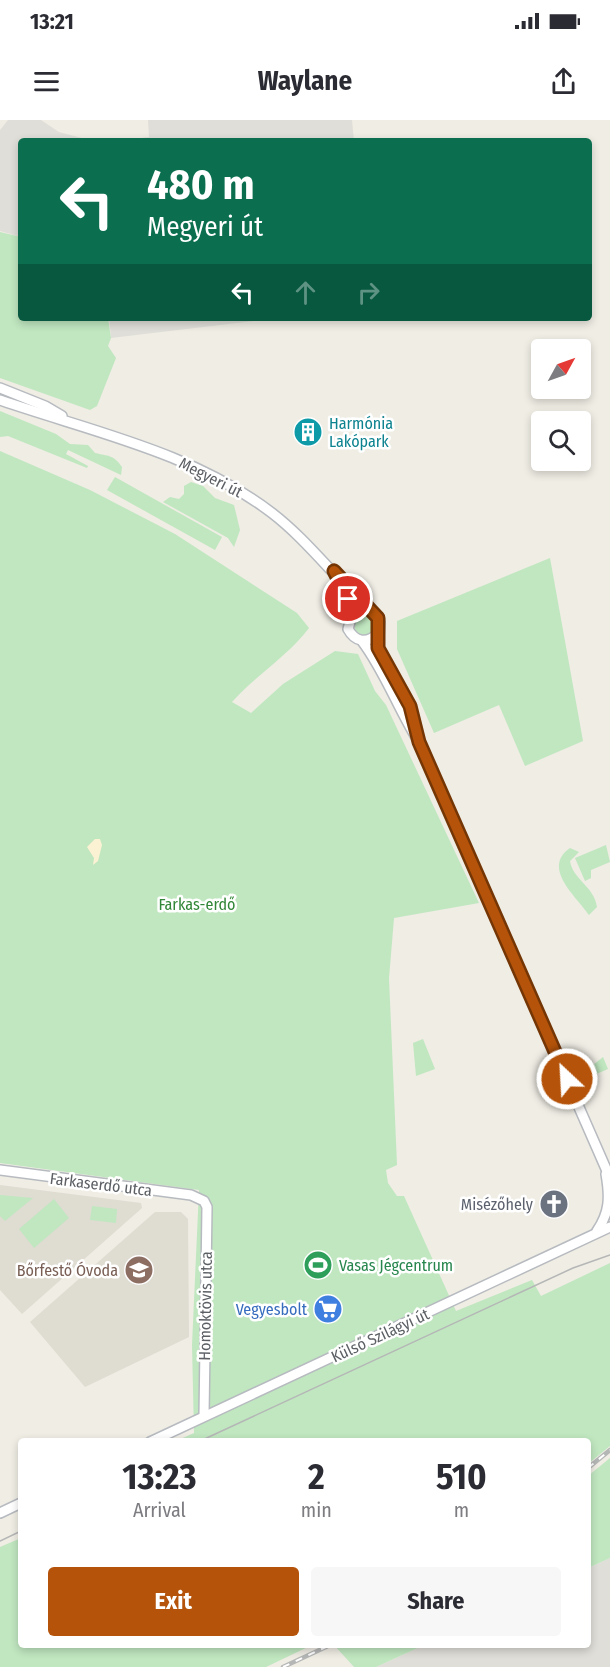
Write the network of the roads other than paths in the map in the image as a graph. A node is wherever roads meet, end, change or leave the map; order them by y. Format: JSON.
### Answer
{"nodes":[{"id":1,"x":0,"y":388,"type":"edge"},
{"id":2,"x":0,"y":400,"type":"edge"},
{"id":3,"x":66,"y":419,"type":"junction"},
{"id":4,"x":334,"y":571,"type":"junction"},
{"id":5,"x":368,"y":610,"type":"junction"},
{"id":6,"x":352,"y":615,"type":"junction"},
{"id":7,"x":377,"y":634,"type":"junction"},
{"id":8,"x":362,"y":641,"type":"junction"},
{"id":9,"x":419,"y":742,"type":"junction"},
{"id":10,"x":0,"y":1170,"type":"edge"},
{"id":11,"x":608,"y":1171,"type":"edge"},
{"id":12,"x":610,"y":1178,"type":"edge"},
{"id":13,"x":202,"y":1199,"type":"joint"},
{"id":14,"x":610,"y":1227,"type":"edge"},
{"id":15,"x":596,"y":1233,"type":"junction"},
{"id":16,"x":204,"y":1416,"type":"junction"},
{"id":17,"x":158,"y":1438,"type":"edge"},
{"id":18,"x":18,"y":1504,"type":"edge"},
{"id":19,"x":0,"y":1513,"type":"edge"}],
"edges":[{"from":1,"to":3,"type":"main road","name":"Megyeri út"},
{"from":2,"to":3,"type":"main road","name":"Megyeri út"},
{"from":3,"to":4,"type":"main road","name":"Megyeri út"},
{"from":4,"to":5,"type":"main road","name":"Megyeri út"},
{"from":4,"to":6,"type":"main road","name":"Megyeri út"},
{"from":5,"to":6,"type":"main road"},
{"from":5,"to":7,"type":"main road","name":"Megyeri út"},
{"from":6,"to":8,"type":"main road","name":"Megyeri út"},
{"from":7,"to":8,"type":"main road"},
{"from":7,"to":9,"type":"main road","name":"Megyeri út"},
{"from":8,"to":9,"type":"main road","name":"Megyeri út"},
{"from":9,"to":11,"type":"main road","name":"Megyeri út"},
{"from":10,"to":13,"type":"main road","name":"Farkaserdő utca"},
{"from":11,"to":12,"type":"main road","name":"Megyeri út"},
{"from":11,"to":15,"type":"main road"},
{"from":13,"to":16,"type":"main road","name":"Homoktövis utca"},
{"from":14,"to":15,"type":"main road","name":"Külső Szilágyi út"},
{"from":15,"to":16,"type":"main road","name":"Külső Szilágyi út"},
{"from":16,"to":17,"type":"main road","name":"Külső Szilágyi út"},
{"from":18,"to":19,"type":"main road"}]}
